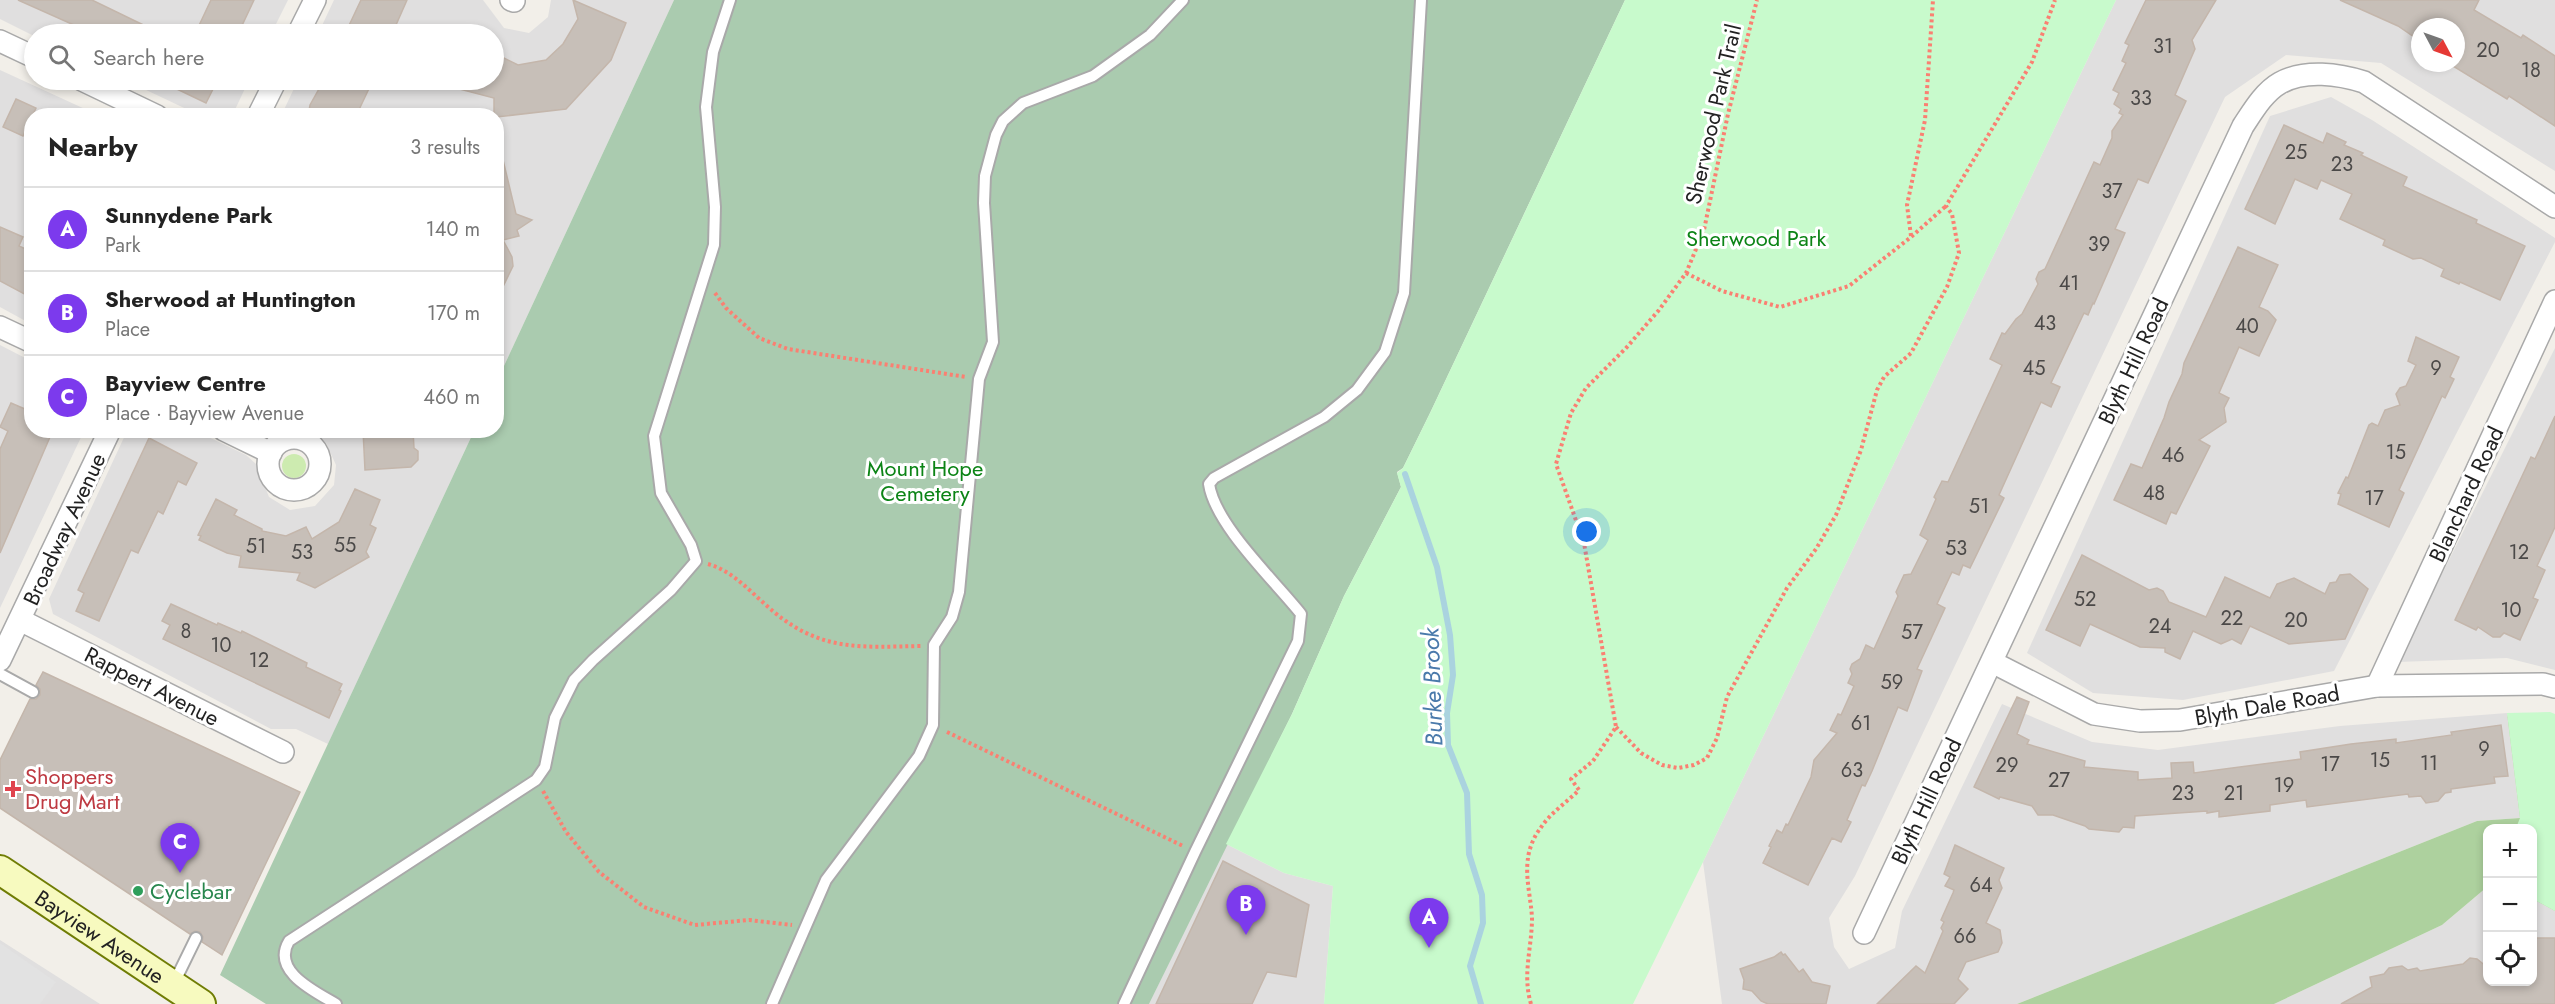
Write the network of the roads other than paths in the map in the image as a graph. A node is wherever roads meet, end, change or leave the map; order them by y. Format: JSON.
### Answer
{"nodes":[{"id":1,"x":315,"y":0,"type":"edge"},
{"id":2,"x":730,"y":0,"type":"edge"},
{"id":3,"x":1183,"y":0,"type":"edge"},
{"id":4,"x":1421,"y":0,"type":"edge"},
{"id":5,"x":303,"y":24,"type":"edge"},
{"id":6,"x":0,"y":40,"type":"edge"},
{"id":7,"x":24,"y":52,"type":"edge"},
{"id":8,"x":103,"y":90,"type":"edge"},
{"id":9,"x":271,"y":90,"type":"edge"},
{"id":10,"x":140,"y":108,"type":"edge"},
{"id":11,"x":262,"y":108,"type":"edge"},
{"id":12,"x":2555,"y":207,"type":"edge"},
{"id":13,"x":2555,"y":302,"type":"edge"},
{"id":14,"x":0,"y":327,"type":"edge"},
{"id":15,"x":24,"y":338,"type":"edge"},
{"id":16,"x":106,"y":438,"type":"edge"},
{"id":17,"x":240,"y":438,"type":"edge"},
{"id":18,"x":271,"y":453,"type":"dead end"},
{"id":19,"x":20,"y":620,"type":"junction"},
{"id":20,"x":0,"y":660,"type":"edge"},
{"id":21,"x":1992,"y":662,"type":"junction"},
{"id":22,"x":0,"y":674,"type":"edge"},
{"id":23,"x":2377,"y":686,"type":"junction"},
{"id":24,"x":2555,"y":687,"type":"edge"},
{"id":25,"x":33,"y":692,"type":"dead end"},
{"id":26,"x":283,"y":752,"type":"dead end"},
{"id":27,"x":0,"y":870,"type":"edge"},
{"id":28,"x":1864,"y":933,"type":"dead end"},
{"id":29,"x":196,"y":938,"type":"dead end"},
{"id":30,"x":172,"y":985,"type":"junction"},
{"id":31,"x":201,"y":1004,"type":"edge"},
{"id":32,"x":336,"y":1004,"type":"edge"},
{"id":33,"x":772,"y":1004,"type":"edge"},
{"id":34,"x":1124,"y":1004,"type":"edge"}],
"edges":[{"from":1,"to":5,"type":"street"},
{"from":2,"to":32,"type":"lane"},
{"from":3,"to":33,"type":"lane"},
{"from":4,"to":34,"type":"lane"},
{"from":6,"to":7,"type":"street"},
{"from":8,"to":10,"type":"street"},
{"from":9,"to":11,"type":"street"},
{"from":12,"to":21,"type":"street","name":"Blyth Hill Road"},
{"from":13,"to":23,"type":"street","name":"Blanchard Road"},
{"from":14,"to":15,"type":"street"},
{"from":16,"to":19,"type":"street","name":"Broadway Avenue"},
{"from":17,"to":18,"type":"street"},
{"from":19,"to":20,"type":"street","name":"Broadway Avenue"},
{"from":19,"to":26,"type":"street","name":"Rappert Avenue"},
{"from":21,"to":23,"type":"street","name":"Blyth Dale Road"},
{"from":21,"to":28,"type":"street","name":"Blyth Hill Road"},
{"from":22,"to":25,"type":"lane"},
{"from":23,"to":24,"type":"street","name":"Blyth Dale Road"},
{"from":27,"to":30,"type":"main road","name":"Bayview Avenue"},
{"from":29,"to":30,"type":"lane"},
{"from":30,"to":31,"type":"main road","name":"Bayview Avenue"}]}
